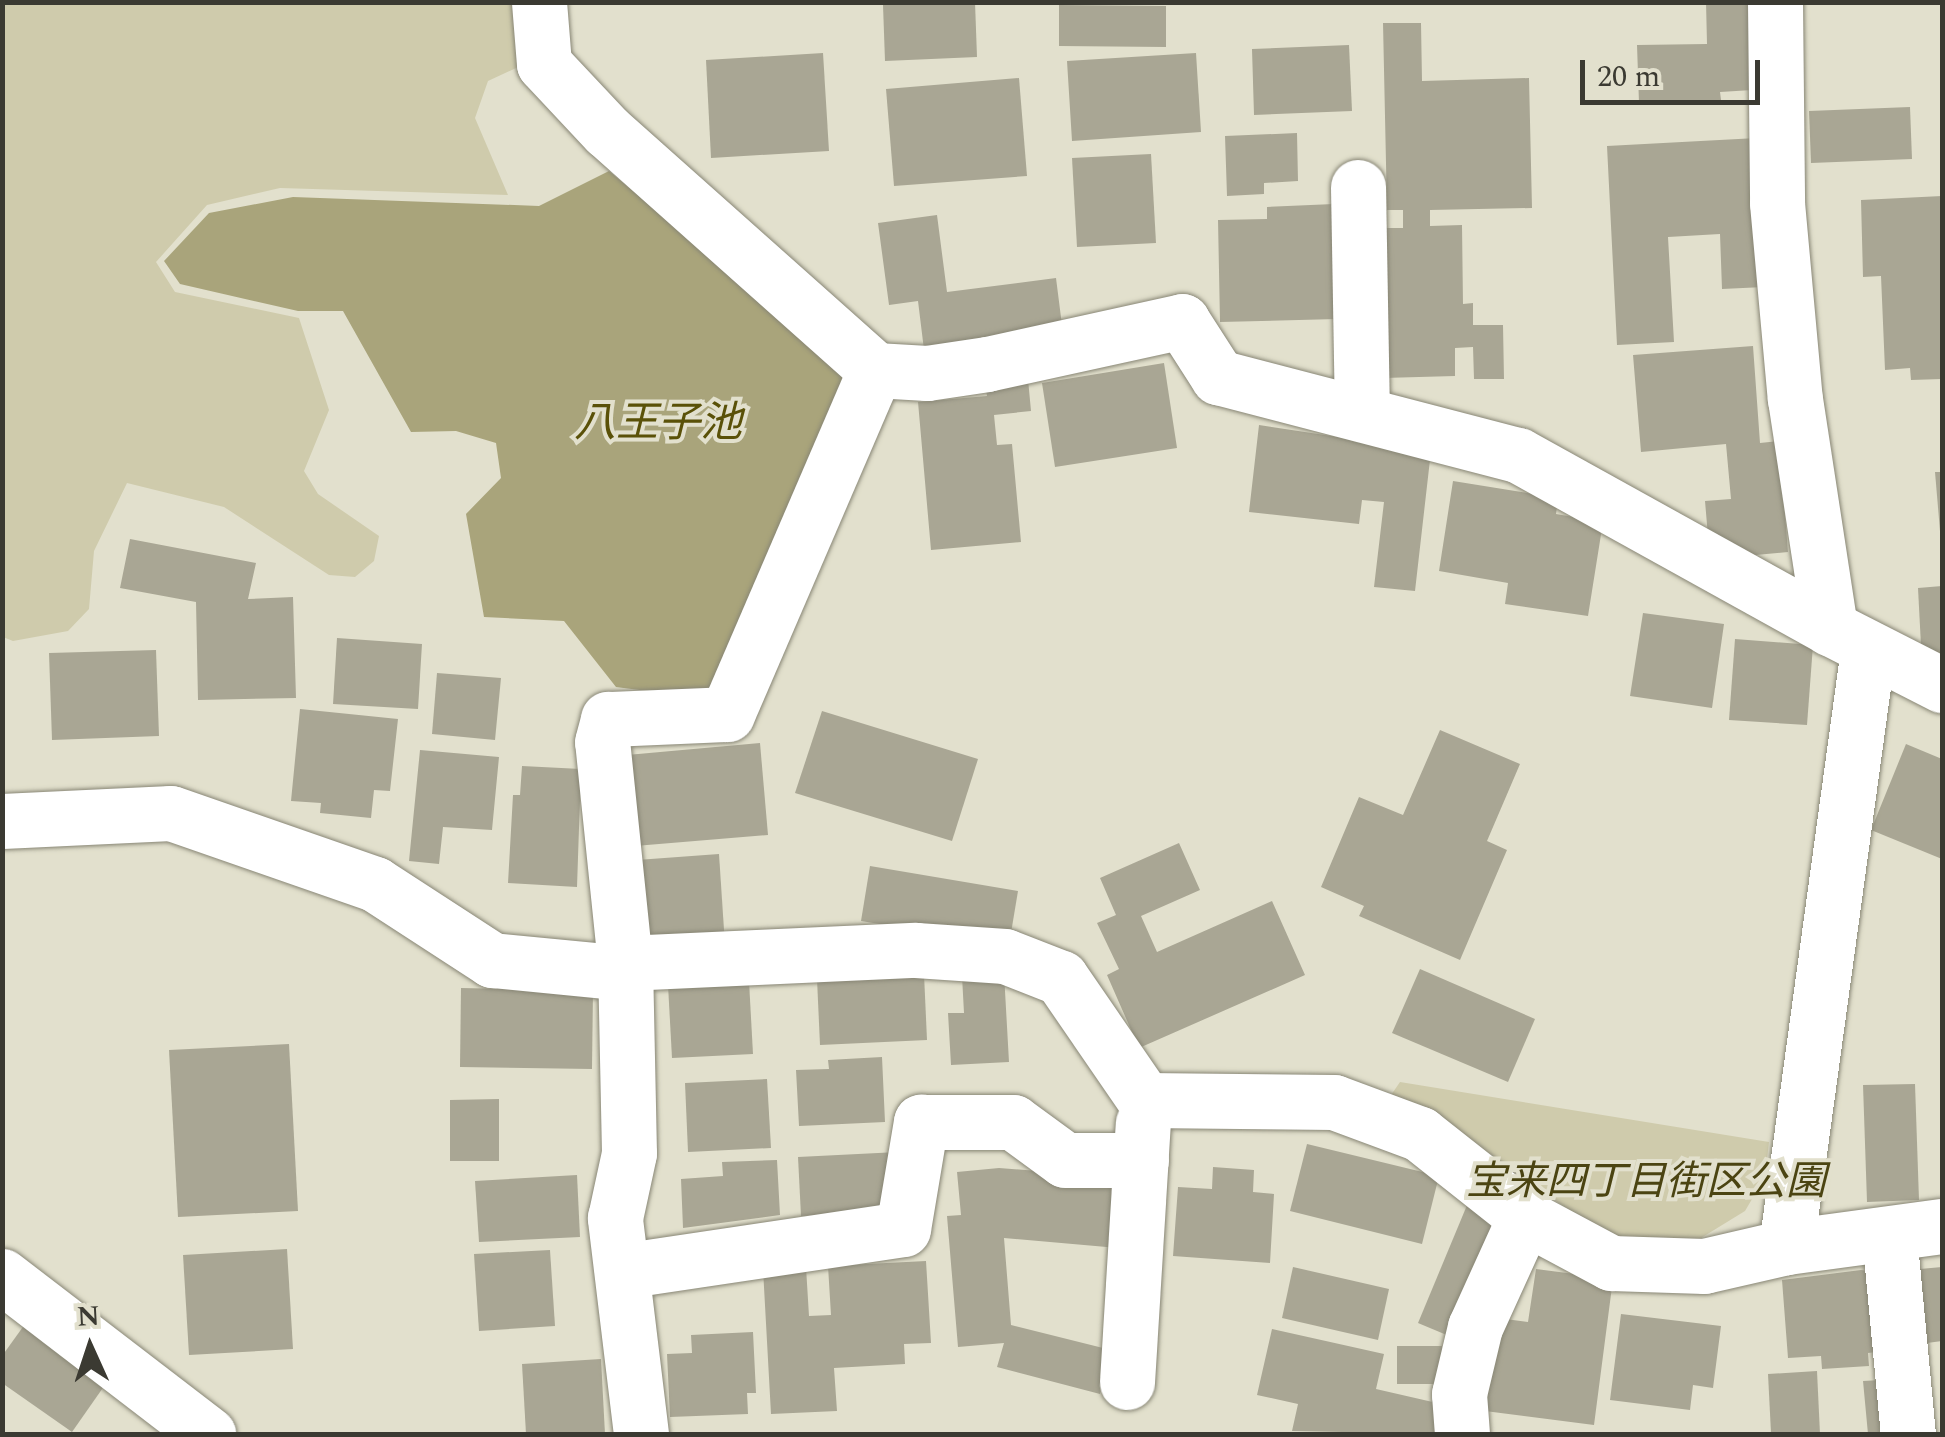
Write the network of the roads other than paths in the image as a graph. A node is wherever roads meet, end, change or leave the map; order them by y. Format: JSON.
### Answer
{"nodes":[{"id":1,"x":538,"y":2,"type":"edge"},
{"id":2,"x":1775,"y":2,"type":"edge"},
{"id":3,"x":1358,"y":187,"type":"dead end"},
{"id":4,"x":875,"y":370,"type":"junction"},
{"id":5,"x":1362,"y":414,"type":"junction"},
{"id":6,"x":1849,"y":638,"type":"junction"},
{"id":7,"x":1942,"y":685,"type":"edge"},
{"id":8,"x":2,"y":821,"type":"edge"},
{"id":9,"x":624,"y":968,"type":"junction"},
{"id":10,"x":1145,"y":1100,"type":"junction"},
{"id":11,"x":1141,"y":1160,"type":"junction"},
{"id":12,"x":1524,"y":1216,"type":"junction"},
{"id":13,"x":1942,"y":1226,"type":"edge"},
{"id":14,"x":1890,"y":1234,"type":"junction"},
{"id":15,"x":1786,"y":1247,"type":"junction"},
{"id":16,"x":622,"y":1271,"type":"junction"},
{"id":17,"x":2,"y":1276,"type":"edge"},
{"id":18,"x":1127,"y":1382,"type":"dead end"},
{"id":19,"x":196,"y":1430,"type":"edge"},
{"id":20,"x":641,"y":1434,"type":"edge"},
{"id":21,"x":1462,"y":1434,"type":"edge"},
{"id":22,"x":1908,"y":1434,"type":"edge"}],
"edges":[{"from":1,"to":4,"type":"street"},
{"from":2,"to":6,"type":"street"},
{"from":3,"to":5,"type":"street"},
{"from":4,"to":5,"type":"street"},
{"from":4,"to":9,"type":"street"},
{"from":5,"to":6,"type":"street"},
{"from":6,"to":7,"type":"street"},
{"from":6,"to":15,"type":"street"},
{"from":8,"to":9,"type":"street"},
{"from":9,"to":10,"type":"street"},
{"from":9,"to":16,"type":"street"},
{"from":10,"to":11,"type":"street"},
{"from":10,"to":12,"type":"street"},
{"from":11,"to":16,"type":"street"},
{"from":11,"to":18,"type":"street"},
{"from":12,"to":15,"type":"street"},
{"from":12,"to":21,"type":"street"},
{"from":13,"to":14,"type":"street"},
{"from":14,"to":15,"type":"street"},
{"from":14,"to":22,"type":"street"},
{"from":16,"to":20,"type":"street"},
{"from":17,"to":19,"type":"street"}]}
